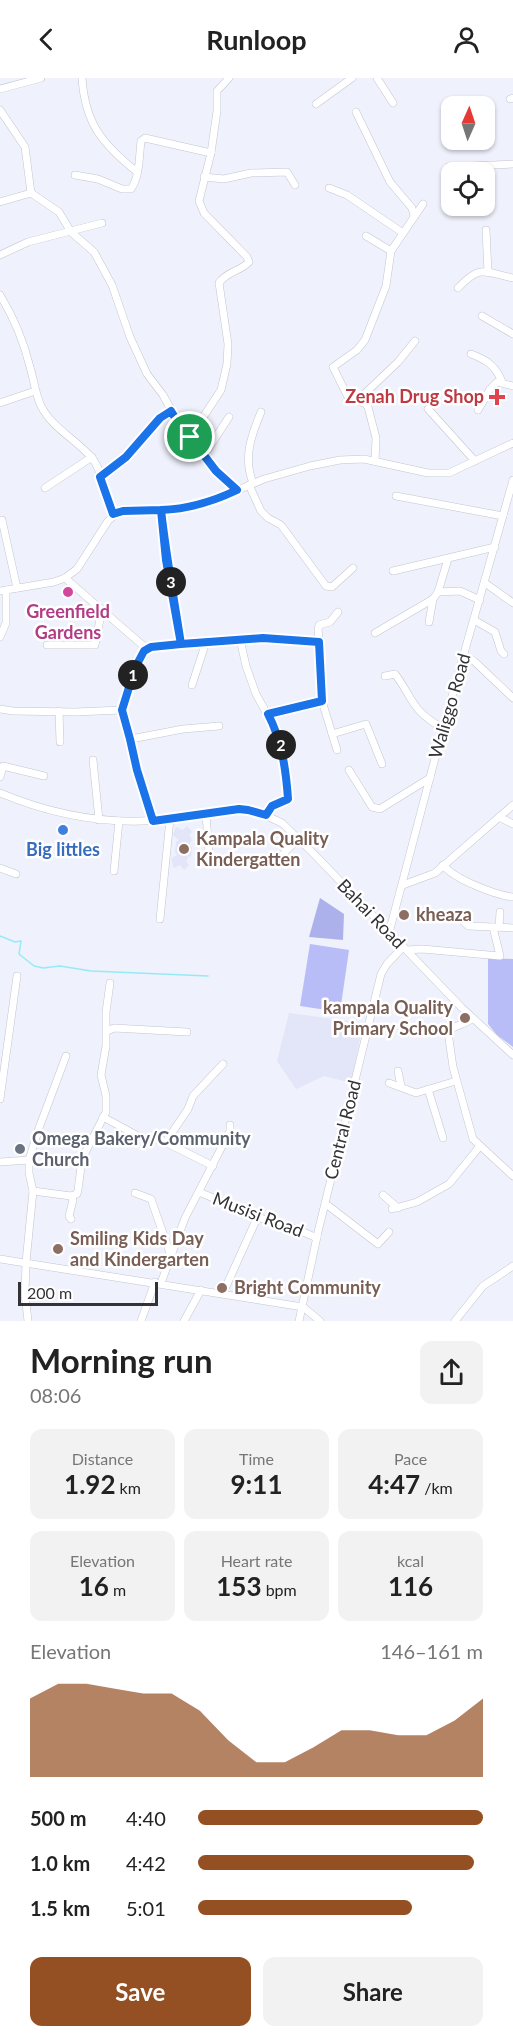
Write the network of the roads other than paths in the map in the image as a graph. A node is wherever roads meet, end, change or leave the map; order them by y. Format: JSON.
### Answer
{"nodes":[{"id":1,"x":41,"y":78,"type":"edge"},
{"id":2,"x":82,"y":78,"type":"edge"},
{"id":3,"x":229,"y":78,"type":"edge"},
{"id":4,"x":352,"y":78,"type":"edge"},
{"id":5,"x":377,"y":78,"type":"edge"},
{"id":6,"x":0,"y":89,"type":"edge"},
{"id":7,"x":393,"y":103,"type":"dead end"},
{"id":8,"x":316,"y":104,"type":"dead end"},
{"id":9,"x":0,"y":110,"type":"edge"},
{"id":10,"x":356,"y":112,"type":"dead end"},
{"id":11,"x":211,"y":153,"type":"junction"},
{"id":12,"x":513,"y":164,"type":"edge"},
{"id":13,"x":495,"y":165,"type":"edge"},
{"id":14,"x":136,"y":171,"type":"junction"},
{"id":15,"x":75,"y":175,"type":"dead end"},
{"id":16,"x":204,"y":177,"type":"junction"},
{"id":17,"x":295,"y":185,"type":"dead end"},
{"id":18,"x":329,"y":188,"type":"dead end"},
{"id":19,"x":30,"y":193,"type":"junction"},
{"id":20,"x":0,"y":202,"type":"edge"},
{"id":21,"x":423,"y":204,"type":"dead end"},
{"id":22,"x":414,"y":216,"type":"junction"},
{"id":23,"x":102,"y":224,"type":"dead end"},
{"id":24,"x":486,"y":230,"type":"dead end"},
{"id":25,"x":71,"y":232,"type":"junction"},
{"id":26,"x":403,"y":233,"type":"junction"},
{"id":27,"x":366,"y":236,"type":"dead end"},
{"id":28,"x":391,"y":251,"type":"junction"},
{"id":29,"x":0,"y":255,"type":"edge"},
{"id":30,"x":488,"y":272,"type":"junction"},
{"id":31,"x":513,"y":278,"type":"edge"},
{"id":32,"x":458,"y":288,"type":"dead end"},
{"id":33,"x":0,"y":295,"type":"edge"},
{"id":34,"x":482,"y":316,"type":"dead end"},
{"id":35,"x":513,"y":334,"type":"edge"},
{"id":36,"x":415,"y":341,"type":"dead end"},
{"id":37,"x":471,"y":354,"type":"dead end"},
{"id":38,"x":502,"y":382,"type":"junction"},
{"id":39,"x":513,"y":386,"type":"edge"},
{"id":40,"x":35,"y":391,"type":"junction"},
{"id":41,"x":358,"y":400,"type":"junction"},
{"id":42,"x":0,"y":403,"type":"edge"},
{"id":43,"x":428,"y":409,"type":"dead end"},
{"id":44,"x":478,"y":410,"type":"dead end"},
{"id":45,"x":171,"y":411,"type":"junction"},
{"id":46,"x":261,"y":412,"type":"dead end"},
{"id":47,"x":229,"y":417,"type":"dead end"},
{"id":48,"x":190,"y":437,"type":"junction"},
{"id":49,"x":513,"y":443,"type":"edge"},
{"id":50,"x":204,"y":456,"type":"junction"},
{"id":51,"x":92,"y":458,"type":"junction"},
{"id":52,"x":375,"y":461,"type":"junction"},
{"id":53,"x":475,"y":461,"type":"junction"},
{"id":54,"x":100,"y":477,"type":"junction"},
{"id":55,"x":513,"y":480,"type":"edge"},
{"id":56,"x":251,"y":484,"type":"junction"},
{"id":57,"x":45,"y":488,"type":"dead end"},
{"id":58,"x":512,"y":489,"type":"edge"},
{"id":59,"x":237,"y":490,"type":"junction"},
{"id":60,"x":396,"y":496,"type":"dead end"},
{"id":61,"x":161,"y":510,"type":"junction"},
{"id":62,"x":113,"y":514,"type":"junction"},
{"id":63,"x":504,"y":516,"type":"junction"},
{"id":64,"x":2,"y":520,"type":"dead end"},
{"id":65,"x":495,"y":547,"type":"junction"},
{"id":66,"x":448,"y":559,"type":"junction"},
{"id":67,"x":353,"y":568,"type":"dead end"},
{"id":68,"x":393,"y":571,"type":"dead end"},
{"id":69,"x":65,"y":578,"type":"junction"},
{"id":70,"x":485,"y":583,"type":"junction"},
{"id":71,"x":17,"y":588,"type":"junction"},
{"id":72,"x":3,"y":590,"type":"edge"},
{"id":73,"x":436,"y":595,"type":"junction"},
{"id":74,"x":480,"y":600,"type":"junction"},
{"id":75,"x":513,"y":603,"type":"edge"},
{"id":76,"x":102,"y":609,"type":"junction"},
{"id":77,"x":338,"y":612,"type":"dead end"},
{"id":78,"x":474,"y":620,"type":"junction"},
{"id":79,"x":429,"y":622,"type":"dead end"},
{"id":80,"x":375,"y":633,"type":"dead end"},
{"id":81,"x":0,"y":637,"type":"edge"},
{"id":82,"x":240,"y":639,"type":"junction"},
{"id":83,"x":206,"y":642,"type":"junction"},
{"id":84,"x":319,"y":642,"type":"junction"},
{"id":85,"x":181,"y":644,"type":"junction"},
{"id":86,"x":47,"y":645,"type":"dead end"},
{"id":87,"x":147,"y":649,"type":"junction"},
{"id":88,"x":504,"y":654,"type":"dead end"},
{"id":89,"x":464,"y":656,"type":"junction"},
{"id":90,"x":385,"y":676,"type":"dead end"},
{"id":91,"x":192,"y":685,"type":"dead end"},
{"id":92,"x":513,"y":698,"type":"edge"},
{"id":93,"x":322,"y":701,"type":"junction"},
{"id":94,"x":0,"y":709,"type":"edge"},
{"id":95,"x":122,"y":710,"type":"junction"},
{"id":96,"x":59,"y":711,"type":"junction"},
{"id":97,"x":268,"y":714,"type":"junction"},
{"id":98,"x":219,"y":726,"type":"dead end"},
{"id":99,"x":443,"y":728,"type":"junction"},
{"id":100,"x":332,"y":734,"type":"junction"},
{"id":101,"x":130,"y":739,"type":"junction"},
{"id":102,"x":60,"y":742,"type":"dead end"},
{"id":103,"x":337,"y":750,"type":"dead end"},
{"id":104,"x":93,"y":760,"type":"dead end"},
{"id":105,"x":1,"y":763,"type":"edge"},
{"id":106,"x":382,"y":764,"type":"dead end"},
{"id":107,"x":349,"y":770,"type":"dead end"},
{"id":108,"x":44,"y":776,"type":"dead end"},
{"id":109,"x":0,"y":777,"type":"edge"},
{"id":110,"x":430,"y":778,"type":"junction"},
{"id":111,"x":0,"y":793,"type":"edge"},
{"id":112,"x":513,"y":805,"type":"edge"},
{"id":113,"x":206,"y":814,"type":"junction"},
{"id":114,"x":266,"y":815,"type":"junction"},
{"id":115,"x":499,"y":817,"type":"junction"},
{"id":116,"x":170,"y":819,"type":"junction"},
{"id":117,"x":99,"y":820,"type":"junction"},
{"id":118,"x":119,"y":821,"type":"junction"},
{"id":119,"x":153,"y":821,"type":"junction"},
{"id":120,"x":513,"y":824,"type":"edge"},
{"id":121,"x":298,"y":839,"type":"junction"},
{"id":122,"x":209,"y":855,"type":"dead end"},
{"id":123,"x":276,"y":861,"type":"dead end"},
{"id":124,"x":443,"y":865,"type":"junction"},
{"id":125,"x":0,"y":868,"type":"edge"},
{"id":126,"x":114,"y":871,"type":"dead end"},
{"id":127,"x":16,"y":874,"type":"dead end"},
{"id":128,"x":403,"y":885,"type":"junction"},
{"id":129,"x":513,"y":897,"type":"edge"},
{"id":130,"x":500,"y":912,"type":"dead end"},
{"id":131,"x":160,"y":919,"type":"dead end"},
{"id":132,"x":461,"y":919,"type":"dead end"},
{"id":133,"x":496,"y":927,"type":"junction"},
{"id":134,"x":513,"y":928,"type":"edge"},
{"id":135,"x":389,"y":933,"type":"junction"},
{"id":136,"x":405,"y":949,"type":"junction"},
{"id":137,"x":17,"y":976,"type":"dead end"},
{"id":138,"x":110,"y":983,"type":"dead end"},
{"id":139,"x":473,"y":1018,"type":"junction"},
{"id":140,"x":108,"y":1031,"type":"junction"},
{"id":141,"x":187,"y":1032,"type":"dead end"},
{"id":142,"x":513,"y":1055,"type":"edge"},
{"id":143,"x":66,"y":1056,"type":"dead end"},
{"id":144,"x":223,"y":1064,"type":"dead end"},
{"id":145,"x":398,"y":1071,"type":"dead end"},
{"id":146,"x":456,"y":1081,"type":"junction"},
{"id":147,"x":389,"y":1083,"type":"dead end"},
{"id":148,"x":401,"y":1086,"type":"junction"},
{"id":149,"x":428,"y":1089,"type":"junction"},
{"id":150,"x":0,"y":1099,"type":"edge"},
{"id":151,"x":103,"y":1117,"type":"junction"},
{"id":152,"x":230,"y":1125,"type":"dead end"},
{"id":153,"x":442,"y":1138,"type":"dead end"},
{"id":154,"x":165,"y":1143,"type":"junction"},
{"id":155,"x":480,"y":1146,"type":"junction"},
{"id":156,"x":29,"y":1160,"type":"junction"},
{"id":157,"x":0,"y":1162,"type":"edge"},
{"id":158,"x":213,"y":1166,"type":"junction"},
{"id":159,"x":513,"y":1176,"type":"edge"},
{"id":160,"x":33,"y":1191,"type":"junction"},
{"id":161,"x":199,"y":1192,"type":"junction"},
{"id":162,"x":135,"y":1193,"type":"dead end"},
{"id":163,"x":383,"y":1195,"type":"dead end"},
{"id":164,"x":71,"y":1196,"type":"junction"},
{"id":165,"x":326,"y":1204,"type":"junction"},
{"id":166,"x":258,"y":1216,"type":"junction"},
{"id":167,"x":71,"y":1220,"type":"dead end"},
{"id":168,"x":389,"y":1232,"type":"dead end"},
{"id":169,"x":317,"y":1238,"type":"junction"},
{"id":170,"x":171,"y":1256,"type":"junction"},
{"id":171,"x":0,"y":1258,"type":"edge"},
{"id":172,"x":26,"y":1262,"type":"junction"},
{"id":173,"x":513,"y":1266,"type":"edge"},
{"id":174,"x":158,"y":1283,"type":"junction"},
{"id":175,"x":201,"y":1290,"type":"junction"},
{"id":176,"x":223,"y":1293,"type":"junction"},
{"id":177,"x":303,"y":1307,"type":"junction"},
{"id":178,"x":28,"y":1321,"type":"edge"},
{"id":179,"x":141,"y":1321,"type":"edge"},
{"id":180,"x":184,"y":1321,"type":"edge"},
{"id":181,"x":299,"y":1321,"type":"edge"},
{"id":182,"x":320,"y":1321,"type":"edge"},
{"id":183,"x":455,"y":1321,"type":"edge"}],
"edges":[{"from":1,"to":6,"type":"street"},
{"from":2,"to":14,"type":"street"},
{"from":3,"to":11,"type":"street"},
{"from":4,"to":8,"type":"street"},
{"from":5,"to":7,"type":"street"},
{"from":9,"to":19,"type":"street"},
{"from":10,"to":22,"type":"street"},
{"from":11,"to":14,"type":"street"},
{"from":11,"to":16,"type":"street"},
{"from":12,"to":13,"type":"street"},
{"from":14,"to":15,"type":"street"},
{"from":16,"to":17,"type":"street"},
{"from":16,"to":48,"type":"street"},
{"from":18,"to":26,"type":"street"},
{"from":19,"to":20,"type":"street"},
{"from":19,"to":25,"type":"street"},
{"from":21,"to":22,"type":"street"},
{"from":22,"to":26,"type":"street"},
{"from":23,"to":25,"type":"street"},
{"from":24,"to":30,"type":"street"},
{"from":25,"to":29,"type":"street"},
{"from":25,"to":45,"type":"street"},
{"from":26,"to":28,"type":"street"},
{"from":27,"to":28,"type":"street"},
{"from":28,"to":41,"type":"street"},
{"from":30,"to":31,"type":"street"},
{"from":30,"to":32,"type":"street"},
{"from":33,"to":40,"type":"street"},
{"from":34,"to":35,"type":"street"},
{"from":36,"to":41,"type":"street"},
{"from":37,"to":38,"type":"street"},
{"from":38,"to":39,"type":"street"},
{"from":38,"to":44,"type":"street"},
{"from":40,"to":42,"type":"street"},
{"from":40,"to":51,"type":"street"},
{"from":41,"to":52,"type":"street"},
{"from":43,"to":53,"type":"street"},
{"from":45,"to":48,"type":"street"},
{"from":45,"to":54,"type":"street"},
{"from":46,"to":56,"type":"street"},
{"from":47,"to":50,"type":"street"},
{"from":48,"to":50,"type":"street"},
{"from":49,"to":53,"type":"street"},
{"from":50,"to":59,"type":"street"},
{"from":51,"to":54,"type":"street"},
{"from":51,"to":57,"type":"street"},
{"from":52,"to":53,"type":"street"},
{"from":52,"to":56,"type":"street"},
{"from":54,"to":62,"type":"street"},
{"from":55,"to":58,"type":"street","name":"Waliggo Road"},
{"from":56,"to":59,"type":"street"},
{"from":56,"to":67,"type":"street"},
{"from":58,"to":63,"type":"street","name":"Waliggo Road"},
{"from":59,"to":61,"type":"street"},
{"from":60,"to":63,"type":"street"},
{"from":61,"to":62,"type":"street"},
{"from":61,"to":85,"type":"street"},
{"from":62,"to":69,"type":"street"},
{"from":63,"to":65,"type":"street","name":"Waliggo Road"},
{"from":64,"to":71,"type":"street"},
{"from":65,"to":66,"type":"street"},
{"from":65,"to":70,"type":"street","name":"Waliggo Road"},
{"from":66,"to":68,"type":"street"},
{"from":66,"to":73,"type":"street"},
{"from":69,"to":71,"type":"street"},
{"from":69,"to":76,"type":"street"},
{"from":70,"to":74,"type":"street","name":"Waliggo Road"},
{"from":70,"to":75,"type":"street"},
{"from":71,"to":72,"type":"street"},
{"from":72,"to":81,"type":"street"},
{"from":73,"to":74,"type":"street"},
{"from":73,"to":79,"type":"street"},
{"from":73,"to":80,"type":"street"},
{"from":74,"to":78,"type":"street","name":"Waliggo Road"},
{"from":76,"to":86,"type":"street"},
{"from":76,"to":87,"type":"street"},
{"from":77,"to":84,"type":"street"},
{"from":78,"to":88,"type":"street"},
{"from":78,"to":89,"type":"street","name":"Waliggo Road"},
{"from":82,"to":83,"type":"street"},
{"from":82,"to":84,"type":"street"},
{"from":82,"to":97,"type":"street"},
{"from":83,"to":85,"type":"street"},
{"from":83,"to":91,"type":"street"},
{"from":84,"to":93,"type":"street"},
{"from":85,"to":87,"type":"street"},
{"from":87,"to":95,"type":"street"},
{"from":89,"to":92,"type":"street"},
{"from":89,"to":99,"type":"street","name":"Waliggo Road"},
{"from":90,"to":99,"type":"street"},
{"from":93,"to":97,"type":"street"},
{"from":93,"to":100,"type":"street"},
{"from":94,"to":96,"type":"street"},
{"from":95,"to":96,"type":"street"},
{"from":95,"to":101,"type":"street"},
{"from":96,"to":102,"type":"street"},
{"from":97,"to":114,"type":"street"},
{"from":98,"to":101,"type":"street"},
{"from":99,"to":110,"type":"street","name":"Waliggo Road"},
{"from":100,"to":103,"type":"street"},
{"from":100,"to":106,"type":"street"},
{"from":101,"to":119,"type":"street"},
{"from":104,"to":117,"type":"street"},
{"from":105,"to":108,"type":"street"},
{"from":105,"to":109,"type":"street"},
{"from":107,"to":110,"type":"street"},
{"from":110,"to":128,"type":"street","name":"Waliggo Road"},
{"from":111,"to":117,"type":"street","name":"Bahai Road"},
{"from":112,"to":115,"type":"street"},
{"from":113,"to":114,"type":"street","name":"Bahai Road"},
{"from":113,"to":116,"type":"street","name":"Bahai Road"},
{"from":113,"to":122,"type":"street"},
{"from":114,"to":121,"type":"street","name":"Bahai Road"},
{"from":115,"to":120,"type":"street"},
{"from":115,"to":124,"type":"street"},
{"from":116,"to":119,"type":"street","name":"Bahai Road"},
{"from":116,"to":131,"type":"street"},
{"from":117,"to":118,"type":"street","name":"Bahai Road"},
{"from":118,"to":119,"type":"street","name":"Bahai Road"},
{"from":118,"to":126,"type":"street"},
{"from":121,"to":123,"type":"street"},
{"from":121,"to":135,"type":"street","name":"Bahai Road"},
{"from":124,"to":128,"type":"street"},
{"from":124,"to":129,"type":"street"},
{"from":125,"to":127,"type":"street"},
{"from":128,"to":135,"type":"street","name":"Waliggo Road"},
{"from":130,"to":133,"type":"street"},
{"from":132,"to":133,"type":"street"},
{"from":133,"to":134,"type":"street"},
{"from":133,"to":136,"type":"street"},
{"from":135,"to":136,"type":"street","name":"Bahai Road"},
{"from":136,"to":139,"type":"street","name":"Bahai Road"},
{"from":136,"to":165,"type":"street","name":"Central Road"},
{"from":137,"to":150,"type":"street"},
{"from":138,"to":140,"type":"street"},
{"from":139,"to":142,"type":"street","name":"Bahai Road"},
{"from":139,"to":146,"type":"street"},
{"from":140,"to":141,"type":"street"},
{"from":140,"to":151,"type":"street"},
{"from":143,"to":156,"type":"street"},
{"from":144,"to":154,"type":"street"},
{"from":145,"to":148,"type":"street"},
{"from":146,"to":149,"type":"street"},
{"from":146,"to":155,"type":"street"},
{"from":147,"to":148,"type":"street"},
{"from":148,"to":149,"type":"street"},
{"from":149,"to":153,"type":"street"},
{"from":151,"to":154,"type":"street"},
{"from":151,"to":164,"type":"street"},
{"from":152,"to":158,"type":"street"},
{"from":154,"to":158,"type":"street"},
{"from":155,"to":159,"type":"street"},
{"from":155,"to":163,"type":"street"},
{"from":156,"to":157,"type":"street"},
{"from":156,"to":160,"type":"street"},
{"from":158,"to":161,"type":"street"},
{"from":160,"to":164,"type":"street"},
{"from":160,"to":172,"type":"street"},
{"from":161,"to":166,"type":"street","name":"Musisi Road"},
{"from":161,"to":170,"type":"street"},
{"from":162,"to":170,"type":"street"},
{"from":164,"to":167,"type":"street"},
{"from":165,"to":168,"type":"street"},
{"from":165,"to":169,"type":"street","name":"Central Road"},
{"from":166,"to":169,"type":"street","name":"Musisi Road"},
{"from":166,"to":176,"type":"street"},
{"from":169,"to":177,"type":"street","name":"Central Road"},
{"from":170,"to":174,"type":"street"},
{"from":171,"to":172,"type":"street"},
{"from":172,"to":174,"type":"street"},
{"from":172,"to":178,"type":"street"},
{"from":173,"to":183,"type":"street"},
{"from":174,"to":175,"type":"street"},
{"from":174,"to":179,"type":"street"},
{"from":175,"to":176,"type":"street"},
{"from":175,"to":180,"type":"street"},
{"from":176,"to":177,"type":"street"},
{"from":177,"to":181,"type":"street","name":"Central Road"},
{"from":177,"to":182,"type":"street"}]}
